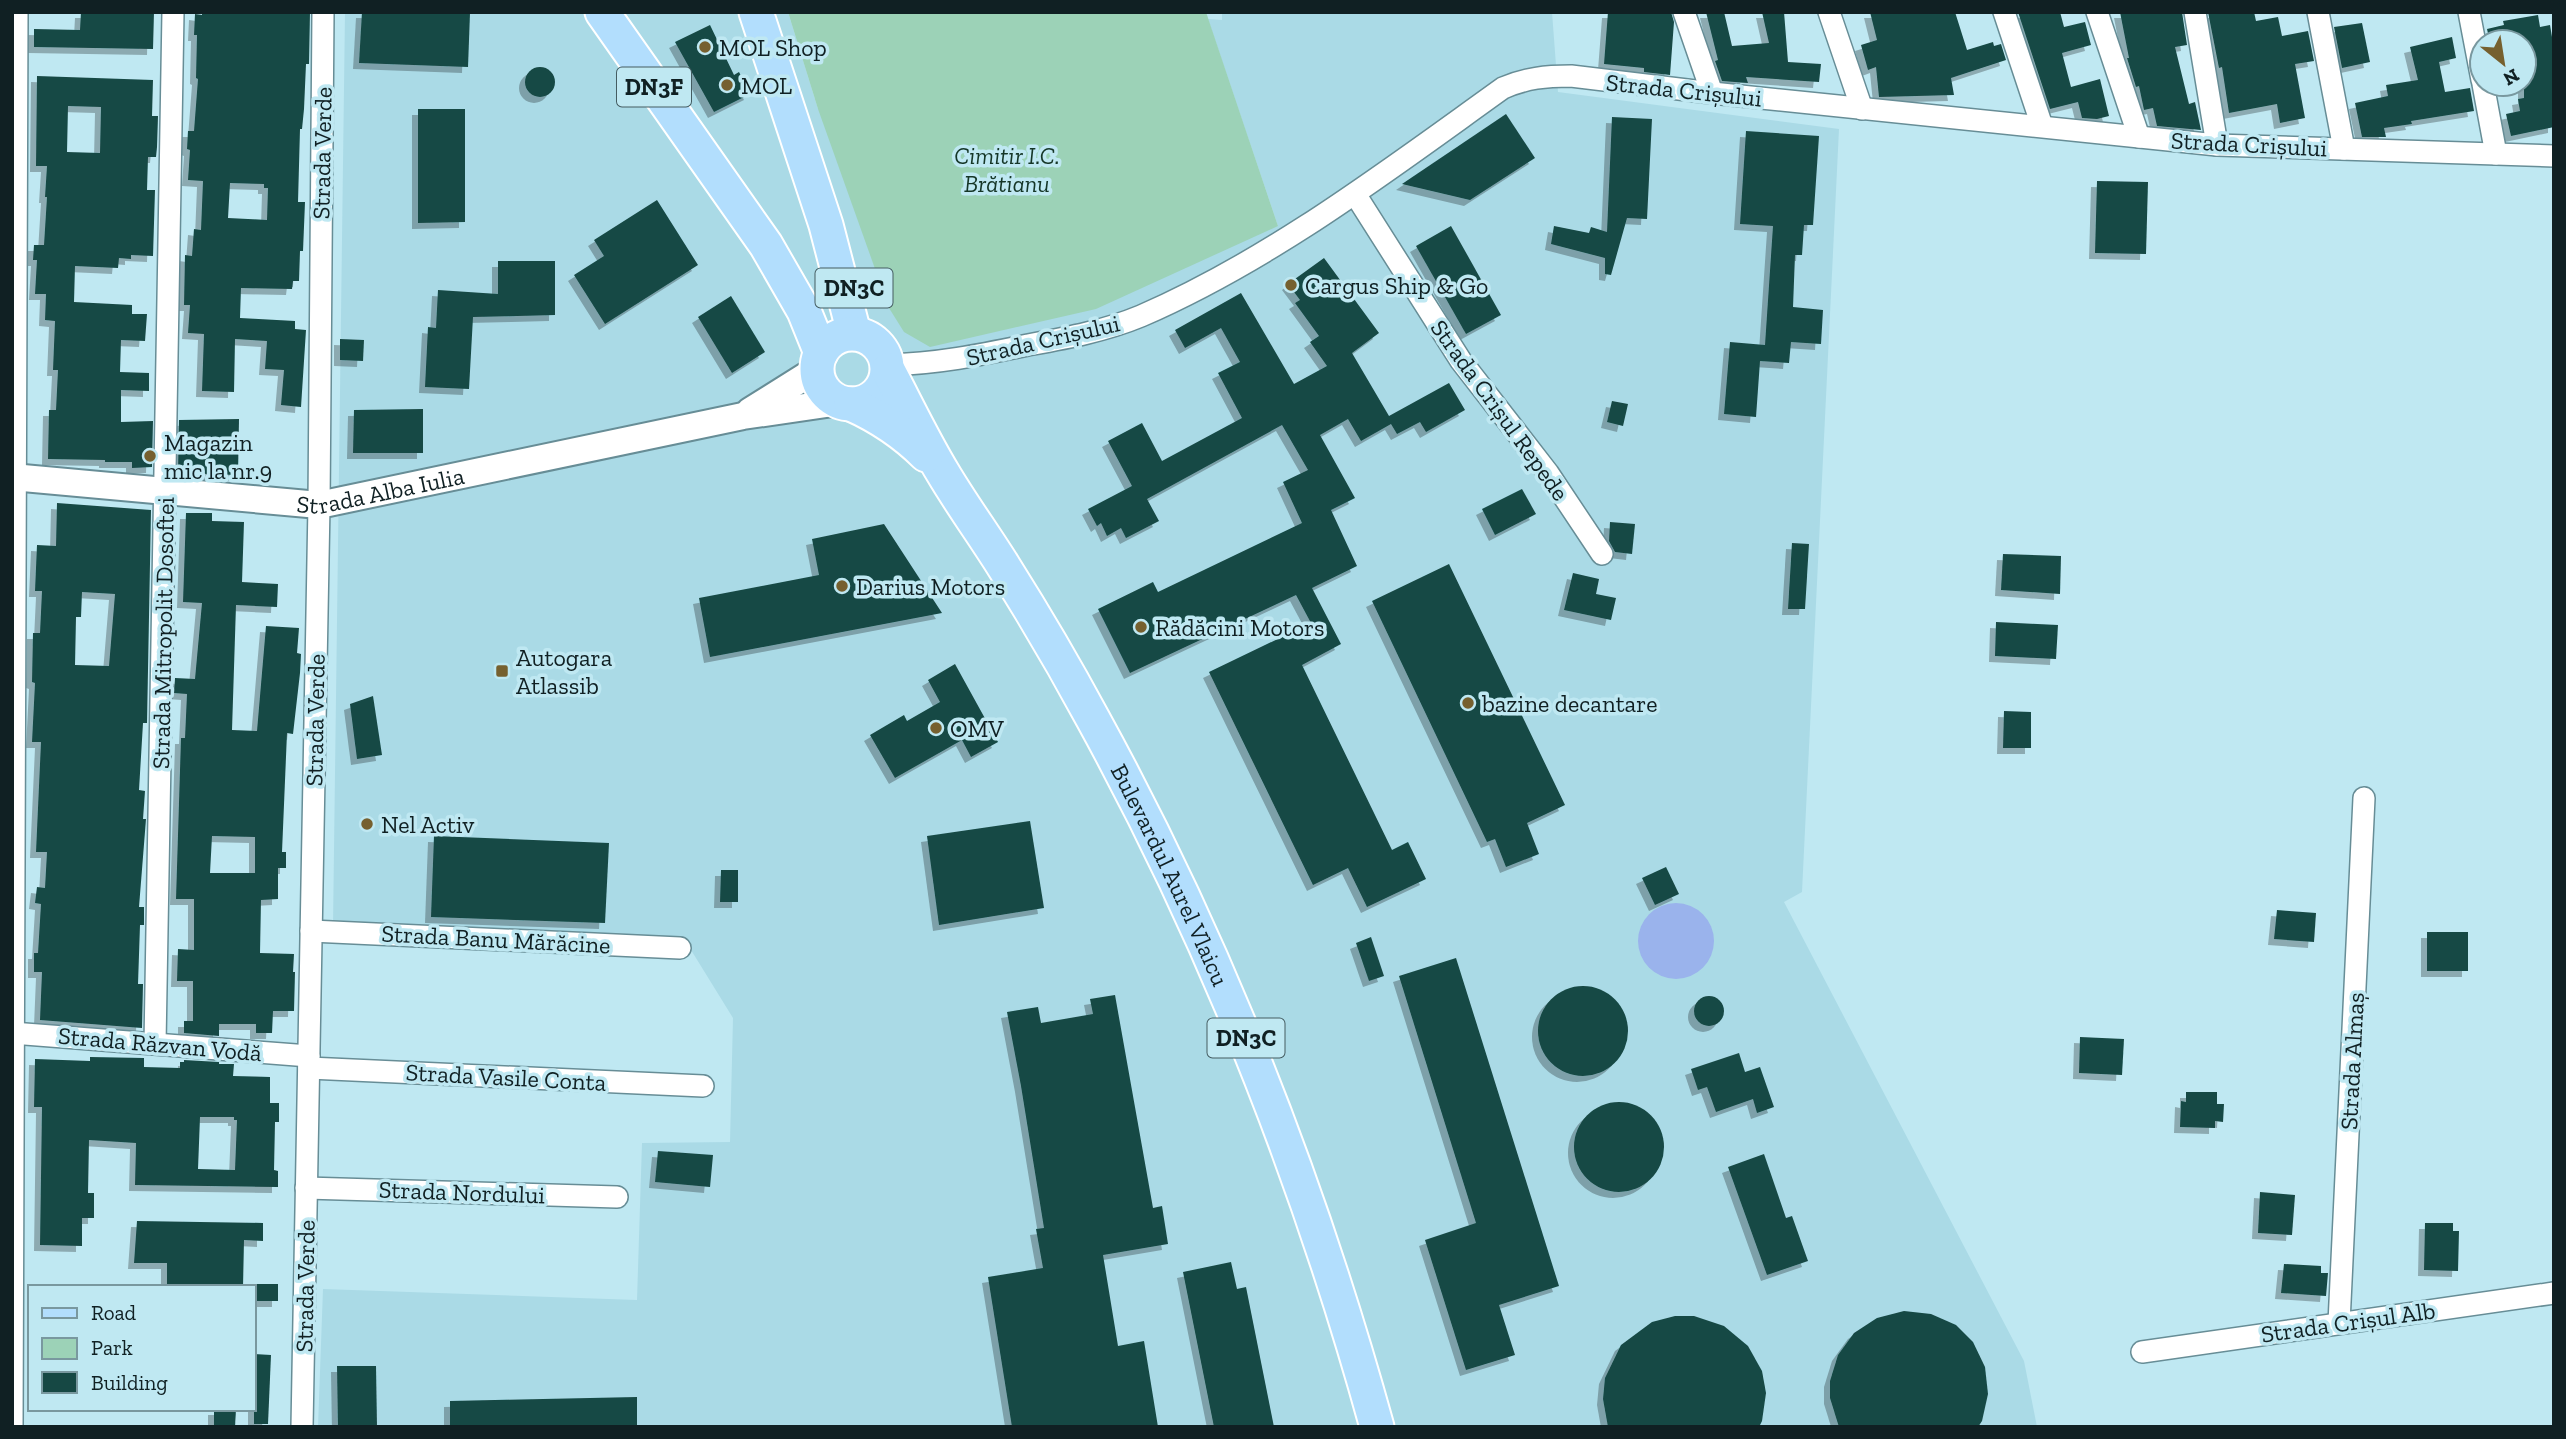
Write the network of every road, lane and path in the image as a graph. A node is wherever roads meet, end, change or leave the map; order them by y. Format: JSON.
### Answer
{"nodes":[{"id":1,"x":17,"y":12,"type":"edge"},
{"id":2,"x":173,"y":12,"type":"edge"},
{"id":3,"x":323,"y":12,"type":"edge"},
{"id":4,"x":602,"y":12,"type":"edge"},
{"id":5,"x":756,"y":12,"type":"edge"},
{"id":6,"x":1684,"y":12,"type":"edge"},
{"id":7,"x":1829,"y":12,"type":"edge"},
{"id":8,"x":2004,"y":12,"type":"edge"},
{"id":9,"x":2097,"y":12,"type":"edge"},
{"id":10,"x":2195,"y":12,"type":"edge"},
{"id":11,"x":2318,"y":12,"type":"edge"},
{"id":12,"x":1712,"y":93,"type":"junction"},
{"id":13,"x":2485,"y":98,"type":"edge"},
{"id":14,"x":1862,"y":109,"type":"junction"},
{"id":15,"x":2042,"y":126,"type":"junction"},
{"id":16,"x":2139,"y":137,"type":"junction"},
{"id":17,"x":2217,"y":145,"type":"junction"},
{"id":18,"x":2344,"y":149,"type":"junction"},
{"id":19,"x":2496,"y":154,"type":"junction"},
{"id":20,"x":2554,"y":156,"type":"edge"},
{"id":21,"x":1354,"y":194,"type":"junction"},
{"id":22,"x":826,"y":225,"type":"junction"},
{"id":23,"x":834,"y":347,"type":"junction"},
{"id":24,"x":886,"y":362,"type":"junction"},
{"id":25,"x":846,"y":403,"type":"junction"},
{"id":26,"x":743,"y":416,"type":"junction"},
{"id":27,"x":942,"y":472,"type":"junction"},
{"id":28,"x":14,"y":477,"type":"edge"},
{"id":29,"x":165,"y":491,"type":"junction"},
{"id":30,"x":319,"y":505,"type":"junction"},
{"id":31,"x":1602,"y":554,"type":"dead end"},
{"id":32,"x":2364,"y":798,"type":"dead end"},
{"id":33,"x":311,"y":931,"type":"junction"},
{"id":34,"x":680,"y":948,"type":"dead end"},
{"id":35,"x":13,"y":1033,"type":"edge"},
{"id":36,"x":155,"y":1044,"type":"junction"},
{"id":37,"x":309,"y":1062,"type":"junction"},
{"id":38,"x":703,"y":1086,"type":"dead end"},
{"id":39,"x":306,"y":1188,"type":"junction"},
{"id":40,"x":617,"y":1196,"type":"dead end"},
{"id":41,"x":2554,"y":1293,"type":"edge"},
{"id":42,"x":2339,"y":1323,"type":"junction"},
{"id":43,"x":2142,"y":1352,"type":"dead end"},
{"id":44,"x":12,"y":1427,"type":"edge"},
{"id":45,"x":302,"y":1427,"type":"edge"},
{"id":46,"x":1377,"y":1427,"type":"edge"}],
"edges":[{"from":1,"to":28,"type":"street"},
{"from":2,"to":29,"type":"street","name":"Strada Mitropolit Dosoftei"},
{"from":3,"to":30,"type":"street","name":"Strada Verde"},
{"from":4,"to":23,"type":"main road","number":"DN3F"},
{"from":5,"to":22,"type":"main road","number":"DN3C"},
{"from":6,"to":12,"type":"street"},
{"from":7,"to":14,"type":"street"},
{"from":8,"to":15,"type":"street"},
{"from":9,"to":16,"type":"street"},
{"from":10,"to":17,"type":"street"},
{"from":11,"to":18,"type":"street"},
{"from":12,"to":14,"type":"street","name":"Strada Crișului"},
{"from":12,"to":21,"type":"street","name":"Strada Crișului"},
{"from":13,"to":19,"type":"street"},
{"from":14,"to":15,"type":"street","name":"Strada Crișului"},
{"from":15,"to":16,"type":"street","name":"Strada Crișului"},
{"from":16,"to":17,"type":"street","name":"Strada Crișului"},
{"from":17,"to":18,"type":"street","name":"Strada Crișului"},
{"from":18,"to":19,"type":"street","name":"Strada Crișului"},
{"from":19,"to":20,"type":"street","name":"Strada Crișului"},
{"from":21,"to":24,"type":"street","name":"Strada Crișului"},
{"from":21,"to":31,"type":"street","name":"Strada Crișul Repede"},
{"from":22,"to":23,"type":"main road","number":"DN3C"},
{"from":22,"to":24,"type":"main road","number":"DN3C"},
{"from":23,"to":24,"type":"main road"},
{"from":23,"to":25,"type":"main road"},
{"from":23,"to":26,"type":"street","name":"Strada Alba Iulia"},
{"from":24,"to":25,"type":"main road"},
{"from":24,"to":27,"type":"main road","name":"Bulevardul Aurel Vlaicu","number":"DN3C"},
{"from":25,"to":26,"type":"street","name":"Strada Alba Iulia"},
{"from":25,"to":27,"type":"main road","name":"Bulevardul Aurel Vlaicu","number":"DN3C"},
{"from":26,"to":30,"type":"street","name":"Strada Alba Iulia"},
{"from":27,"to":46,"type":"main road","name":"Bulevardul Aurel Vlaicu","number":"DN3C"},
{"from":28,"to":29,"type":"street","name":"Strada Alba Iulia"},
{"from":28,"to":35,"type":"street"},
{"from":29,"to":30,"type":"street","name":"Strada Alba Iulia"},
{"from":29,"to":36,"type":"street","name":"Strada Mitropolit Dosoftei"},
{"from":30,"to":33,"type":"street","name":"Strada Verde"},
{"from":32,"to":42,"type":"street","name":"Strada Almaș"},
{"from":33,"to":34,"type":"street","name":"Strada Banu Mărăcine"},
{"from":33,"to":37,"type":"street","name":"Strada Verde"},
{"from":35,"to":36,"type":"street","name":"Strada Răzvan Vodă"},
{"from":35,"to":44,"type":"street"},
{"from":36,"to":37,"type":"street","name":"Strada Răzvan Vodă"},
{"from":37,"to":38,"type":"street","name":"Strada Vasile Conta"},
{"from":37,"to":39,"type":"street","name":"Strada Verde"},
{"from":39,"to":40,"type":"street","name":"Strada Nordului"},
{"from":39,"to":45,"type":"street","name":"Strada Verde"},
{"from":41,"to":42,"type":"street","name":"Strada Crișul Alb"},
{"from":42,"to":43,"type":"street","name":"Strada Crișul Alb"}]}
